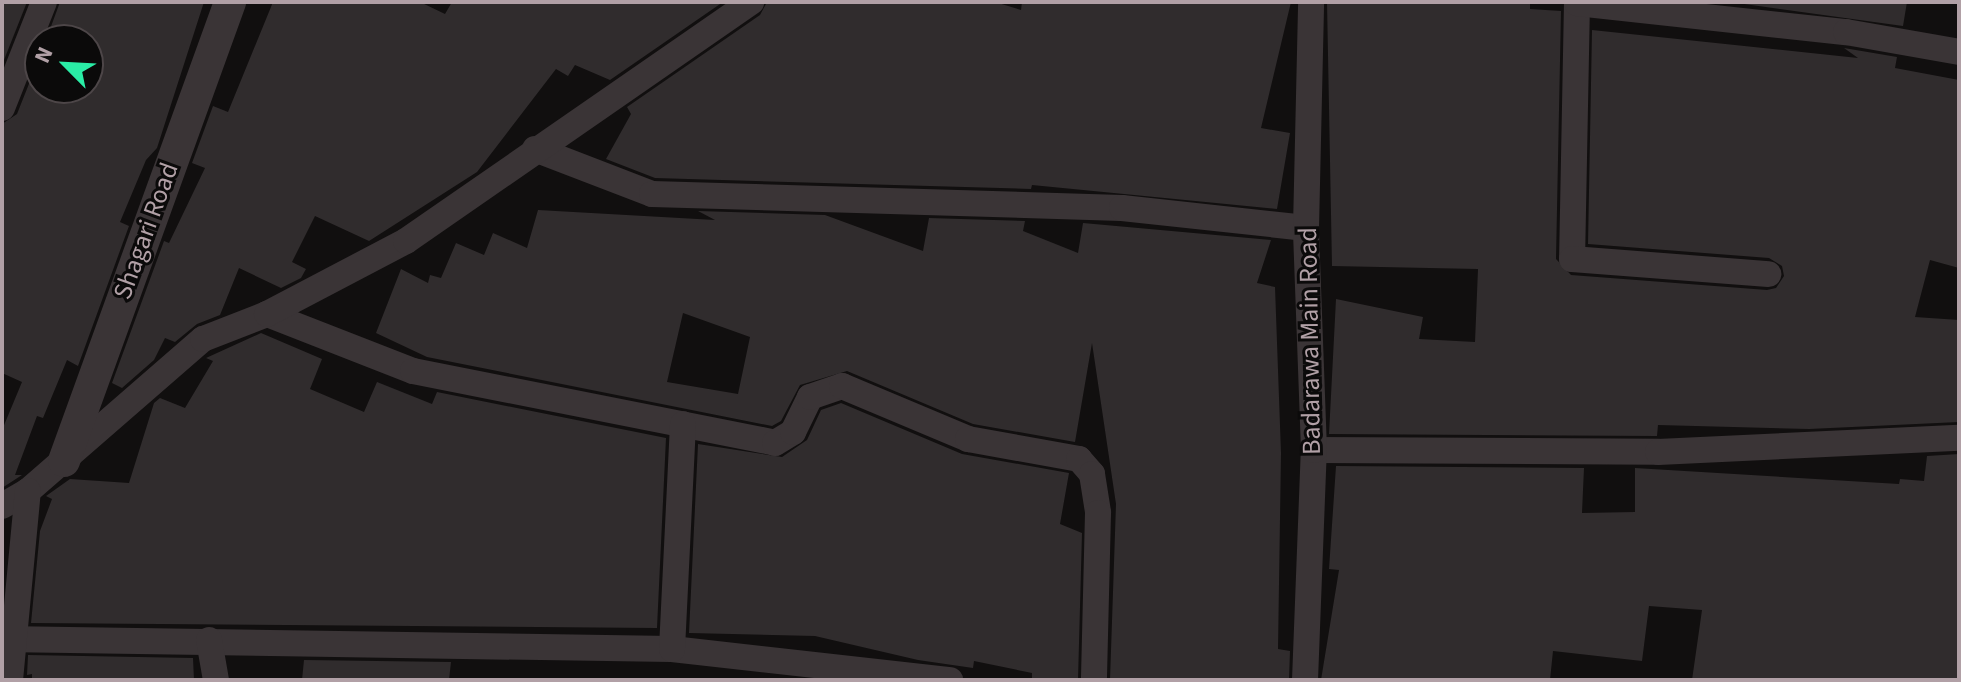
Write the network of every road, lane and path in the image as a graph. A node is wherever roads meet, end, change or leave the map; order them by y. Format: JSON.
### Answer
{"nodes":[{"id":1,"x":44,"y":2,"type":"edge"},
{"id":2,"x":230,"y":2,"type":"edge"},
{"id":3,"x":751,"y":2,"type":"edge"},
{"id":4,"x":1311,"y":2,"type":"edge"},
{"id":5,"x":1577,"y":3,"type":"edge"},
{"id":6,"x":1959,"y":52,"type":"edge"},
{"id":7,"x":2,"y":108,"type":"edge"},
{"id":8,"x":535,"y":149,"type":"junction"},
{"id":9,"x":1306,"y":228,"type":"junction"},
{"id":10,"x":1768,"y":274,"type":"dead end"},
{"id":11,"x":267,"y":314,"type":"junction"},
{"id":12,"x":683,"y":424,"type":"junction"},
{"id":13,"x":1959,"y":438,"type":"edge"},
{"id":14,"x":1314,"y":450,"type":"junction"},
{"id":15,"x":64,"y":461,"type":"junction"},
{"id":16,"x":28,"y":491,"type":"junction"},
{"id":17,"x":2,"y":506,"type":"edge"},
{"id":18,"x":8,"y":639,"type":"edge"},
{"id":19,"x":209,"y":640,"type":"junction"},
{"id":20,"x":672,"y":649,"type":"junction"},
{"id":21,"x":935,"y":679,"type":"edge"},
{"id":22,"x":10,"y":680,"type":"edge"},
{"id":23,"x":216,"y":680,"type":"edge"},
{"id":24,"x":1094,"y":680,"type":"edge"},
{"id":25,"x":1305,"y":680,"type":"edge"}],
"edges":[{"from":1,"to":7,"type":"street"},
{"from":2,"to":15,"type":"street","name":"Shagari Road"},
{"from":3,"to":8,"type":"street"},
{"from":4,"to":9,"type":"street","name":"Badarawa Main Road"},
{"from":5,"to":6,"type":"street"},
{"from":5,"to":10,"type":"street"},
{"from":8,"to":9,"type":"street"},
{"from":8,"to":11,"type":"street"},
{"from":9,"to":14,"type":"street","name":"Badarawa Main Road"},
{"from":11,"to":12,"type":"street"},
{"from":11,"to":15,"type":"street"},
{"from":12,"to":20,"type":"street"},
{"from":12,"to":24,"type":"street"},
{"from":13,"to":14,"type":"street"},
{"from":14,"to":25,"type":"street","name":"Badarawa Main Road"},
{"from":15,"to":16,"type":"street"},
{"from":16,"to":17,"type":"street"},
{"from":16,"to":18,"type":"street"},
{"from":18,"to":19,"type":"street"},
{"from":18,"to":22,"type":"street"},
{"from":19,"to":20,"type":"street"},
{"from":19,"to":23,"type":"street"},
{"from":20,"to":21,"type":"street"}]}
